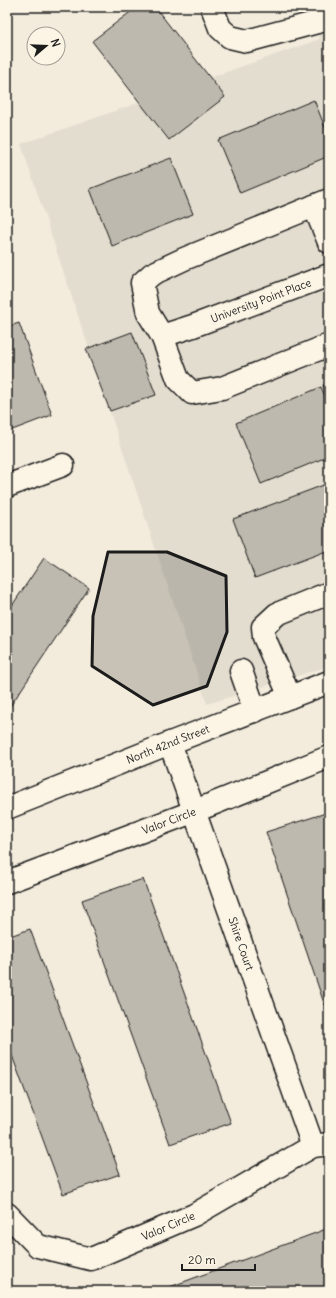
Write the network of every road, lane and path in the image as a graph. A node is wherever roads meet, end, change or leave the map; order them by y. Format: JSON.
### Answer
{"nodes":[{"id":1,"x":212,"y":7,"type":"edge"},
{"id":2,"x":329,"y":19,"type":"edge"},
{"id":3,"x":321,"y":203,"type":"edge"},
{"id":4,"x":329,"y":242,"type":"edge"},
{"id":5,"x":329,"y":275,"type":"edge"},
{"id":6,"x":162,"y":336,"type":"junction"},
{"id":7,"x":329,"y":345,"type":"edge"},
{"id":8,"x":64,"y":465,"type":"dead end"},
{"id":9,"x":7,"y":486,"type":"edge"},
{"id":10,"x":329,"y":593,"type":"edge"},
{"id":11,"x":241,"y":671,"type":"dead end"},
{"id":12,"x":329,"y":682,"type":"edge"},
{"id":13,"x":290,"y":697,"type":"junction"},
{"id":14,"x":254,"y":711,"type":"junction"},
{"id":15,"x":170,"y":743,"type":"junction"},
{"id":16,"x":329,"y":757,"type":"edge"},
{"id":17,"x":7,"y":808,"type":"edge"},
{"id":18,"x":195,"y":811,"type":"junction"},
{"id":19,"x":7,"y":882,"type":"edge"},
{"id":20,"x":321,"y":1145,"type":"edge"},
{"id":21,"x":7,"y":1214,"type":"edge"}],
"edges":[{"from":1,"to":2,"type":"street"},
{"from":3,"to":4,"type":"street"},
{"from":3,"to":6,"type":"street"},
{"from":5,"to":6,"type":"street","name":"University Point Place"},
{"from":6,"to":7,"type":"street"},
{"from":8,"to":9,"type":"street"},
{"from":10,"to":13,"type":"street"},
{"from":11,"to":14,"type":"street"},
{"from":12,"to":13,"type":"street","name":"North 42nd Street"},
{"from":13,"to":14,"type":"street","name":"North 42nd Street"},
{"from":14,"to":15,"type":"street","name":"North 42nd Street"},
{"from":15,"to":17,"type":"street","name":"North 42nd Street"},
{"from":15,"to":18,"type":"street","name":"Shire Court"},
{"from":16,"to":18,"type":"street","name":"Valor Circle"},
{"from":18,"to":19,"type":"street","name":"Valor Circle"},
{"from":18,"to":20,"type":"street","name":"Shire Court"},
{"from":20,"to":21,"type":"street","name":"Valor Circle"}]}
